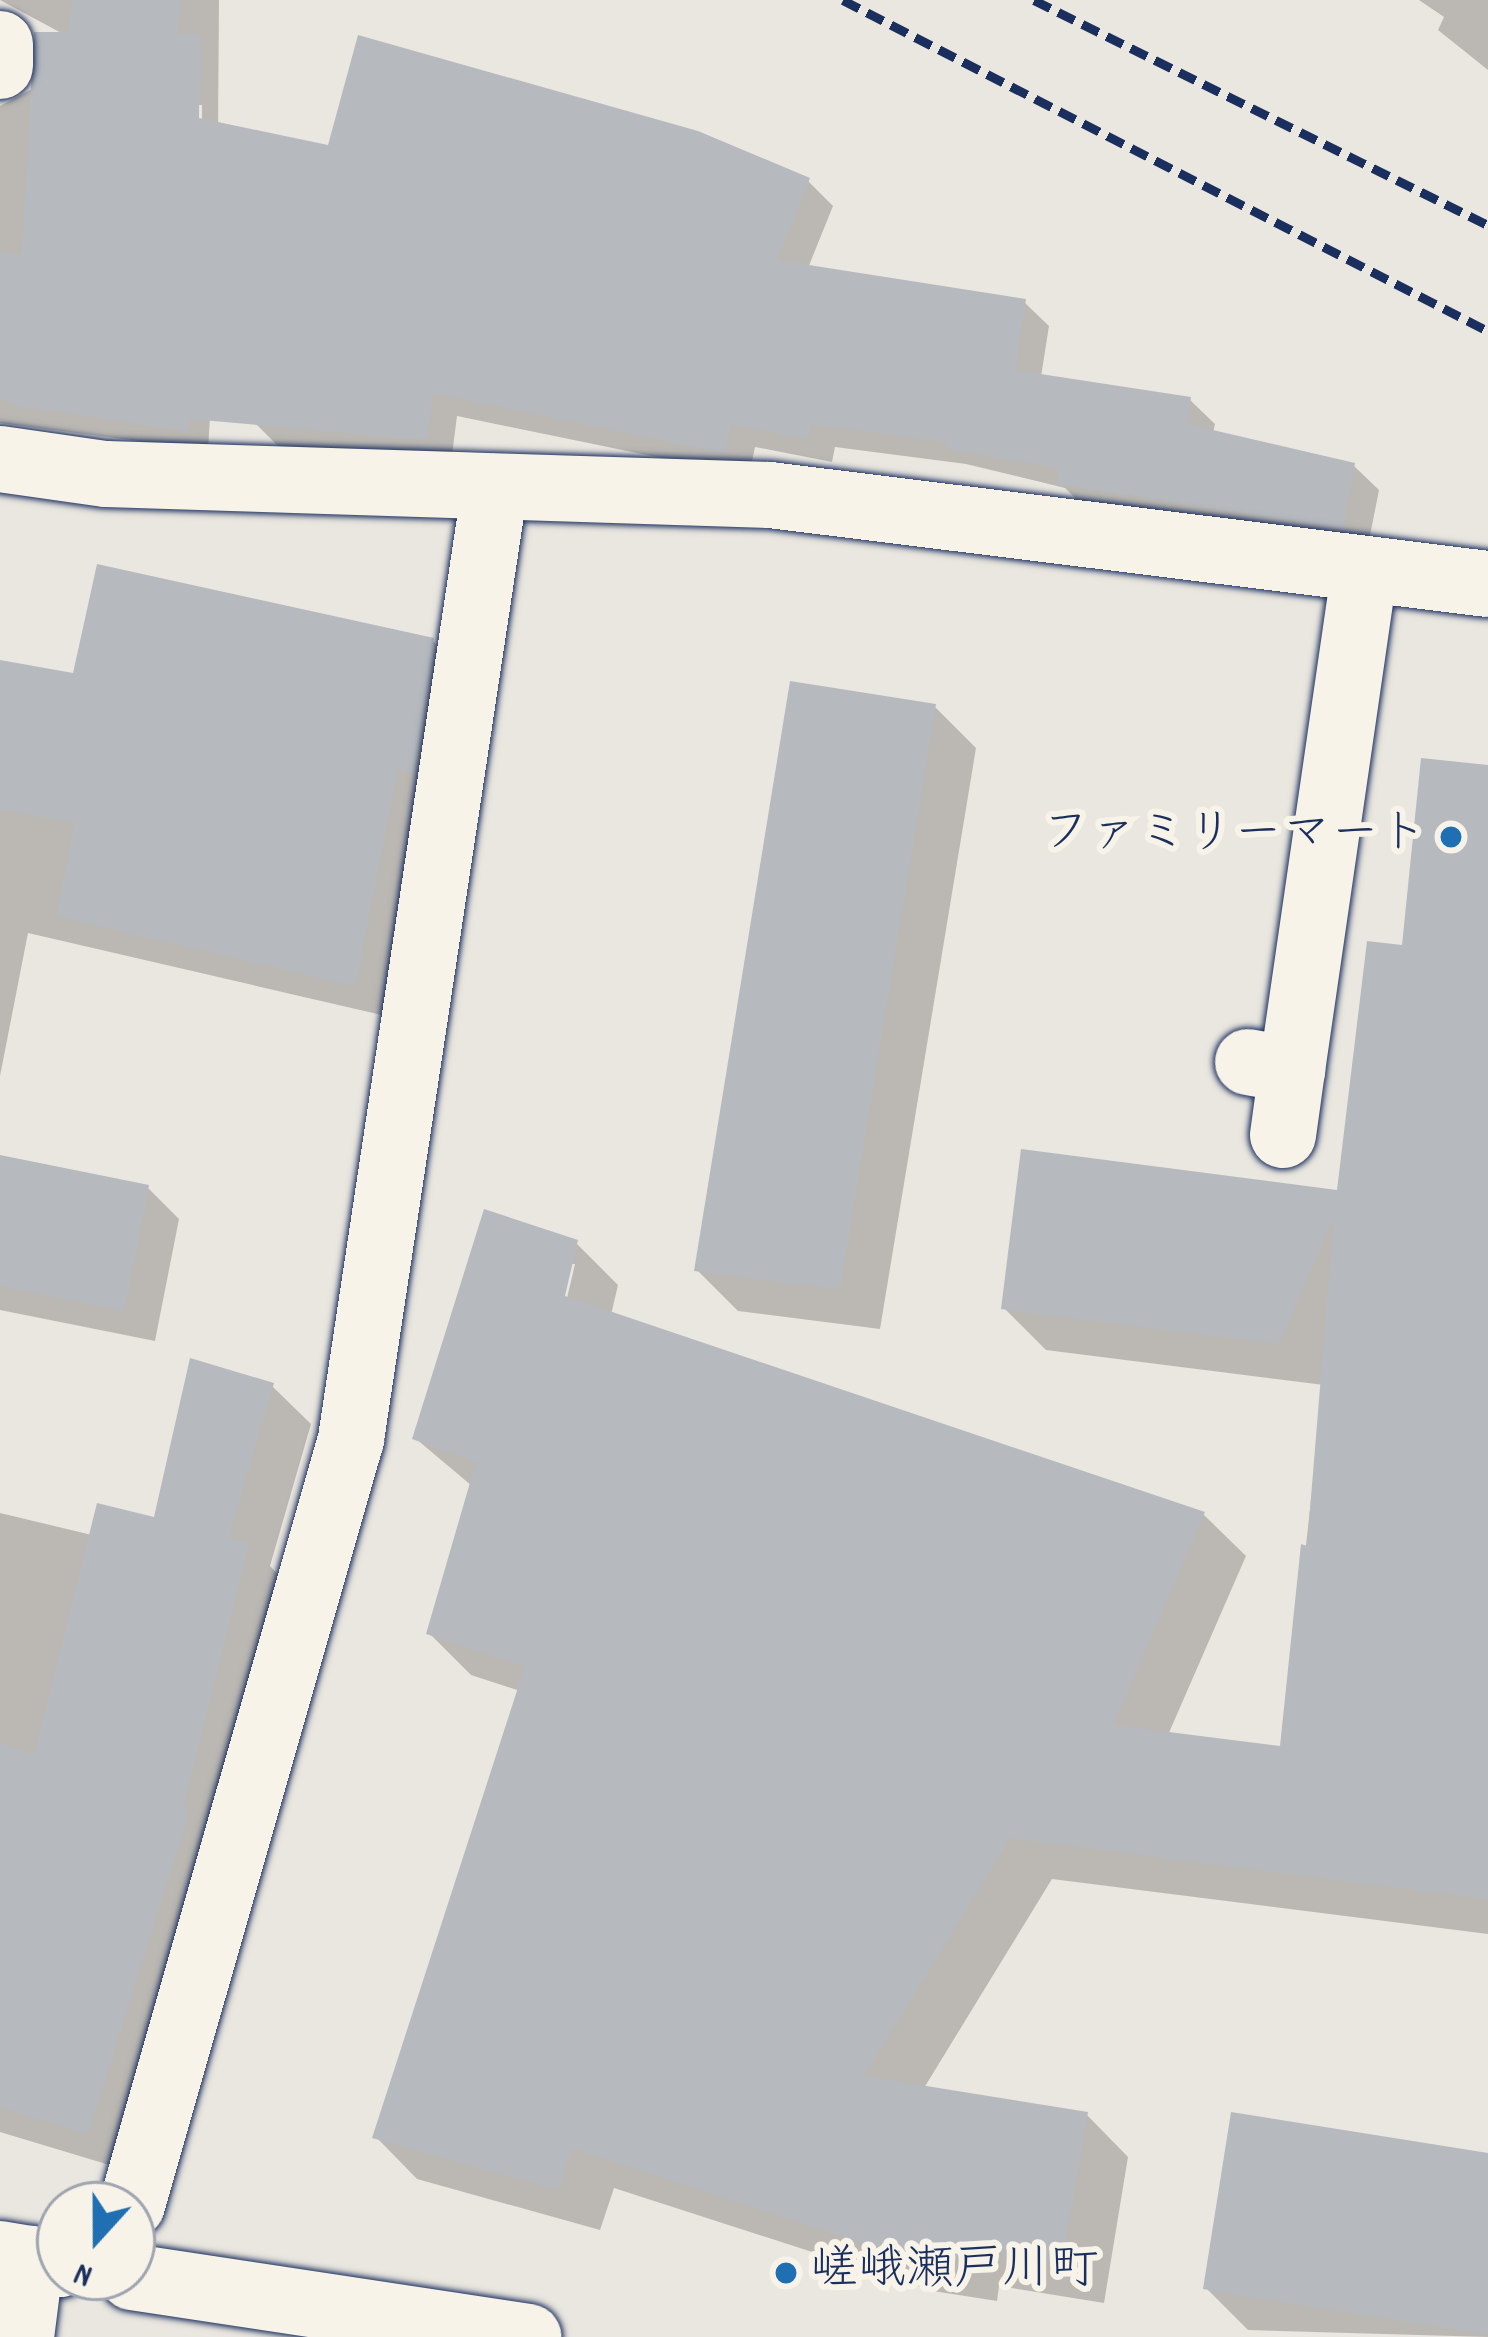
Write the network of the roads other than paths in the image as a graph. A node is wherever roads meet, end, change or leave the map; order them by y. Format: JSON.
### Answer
{"nodes":[{"id":1,"x":0,"y":44,"type":"edge"},
{"id":2,"x":0,"y":66,"type":"edge"},
{"id":3,"x":0,"y":459,"type":"edge"},
{"id":4,"x":495,"y":488,"type":"junction"},
{"id":5,"x":1364,"y":574,"type":"junction"},
{"id":6,"x":1488,"y":584,"type":"edge"},
{"id":7,"x":1283,"y":1135,"type":"dead end"},
{"id":8,"x":139,"y":2181,"type":"edge"},
{"id":9,"x":30,"y":2259,"type":"edge"},
{"id":10,"x":156,"y":2281,"type":"edge"},
{"id":11,"x":21,"y":2337,"type":"edge"},
{"id":12,"x":528,"y":2337,"type":"edge"}],
"edges":[{"from":1,"to":2,"type":"street"},
{"from":3,"to":4,"type":"street"},
{"from":4,"to":5,"type":"street"},
{"from":4,"to":8,"type":"street"},
{"from":5,"to":6,"type":"street"},
{"from":5,"to":7,"type":"street"},
{"from":9,"to":11,"type":"street"},
{"from":10,"to":12,"type":"street"}]}
